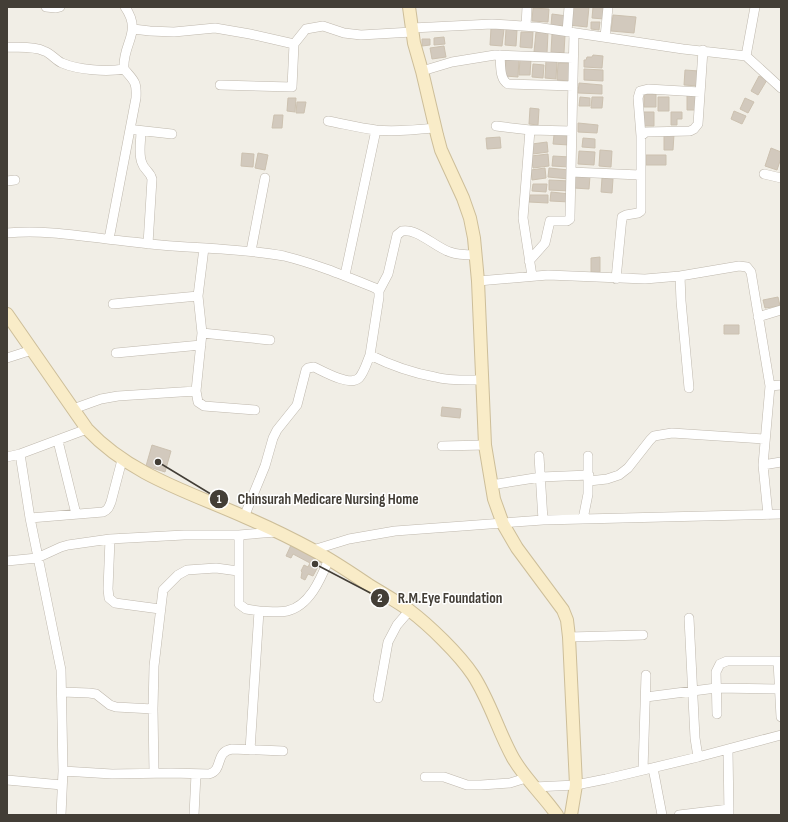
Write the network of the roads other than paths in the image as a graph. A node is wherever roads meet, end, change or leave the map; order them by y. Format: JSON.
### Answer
{"nodes":[{"id":1,"x":46,"y":7,"type":"edge"},
{"id":2,"x":60,"y":7,"type":"edge"},
{"id":3,"x":125,"y":7,"type":"edge"},
{"id":4,"x":409,"y":7,"type":"edge"},
{"id":5,"x":527,"y":7,"type":"edge"},
{"id":6,"x":569,"y":7,"type":"edge"},
{"id":7,"x":608,"y":7,"type":"edge"},
{"id":8,"x":755,"y":7,"type":"edge"},
{"id":9,"x":526,"y":26,"type":"junction"},
{"id":10,"x":133,"y":29,"type":"junction"},
{"id":11,"x":412,"y":30,"type":"junction"},
{"id":12,"x":571,"y":33,"type":"junction"},
{"id":13,"x":605,"y":37,"type":"junction"},
{"id":14,"x":294,"y":44,"type":"junction"},
{"id":15,"x":7,"y":47,"type":"edge"},
{"id":16,"x":704,"y":50,"type":"junction"},
{"id":17,"x":500,"y":55,"type":"junction"},
{"id":18,"x":746,"y":56,"type":"junction"},
{"id":19,"x":573,"y":58,"type":"junction"},
{"id":20,"x":124,"y":69,"type":"junction"},
{"id":21,"x":422,"y":71,"type":"junction"},
{"id":22,"x":220,"y":85,"type":"dead end"},
{"id":23,"x":572,"y":86,"type":"junction"},
{"id":24,"x":781,"y":88,"type":"edge"},
{"id":25,"x":700,"y":92,"type":"junction"},
{"id":26,"x":328,"y":121,"type":"dead end"},
{"id":27,"x":496,"y":126,"type":"dead end"},
{"id":28,"x":435,"y":128,"type":"junction"},
{"id":29,"x":131,"y":129,"type":"junction"},
{"id":30,"x":376,"y":130,"type":"junction"},
{"id":31,"x":530,"y":130,"type":"junction"},
{"id":32,"x":141,"y":131,"type":"junction"},
{"id":33,"x":572,"y":131,"type":"junction"},
{"id":34,"x":172,"y":134,"type":"dead end"},
{"id":35,"x":641,"y":136,"type":"junction"},
{"id":36,"x":571,"y":172,"type":"junction"},
{"id":37,"x":640,"y":174,"type":"junction"},
{"id":38,"x":764,"y":174,"type":"dead end"},
{"id":39,"x":265,"y":178,"type":"dead end"},
{"id":40,"x":781,"y":178,"type":"edge"},
{"id":41,"x":7,"y":233,"type":"edge"},
{"id":42,"x":110,"y":239,"type":"junction"},
{"id":43,"x":148,"y":244,"type":"junction"},
{"id":44,"x":204,"y":248,"type":"junction"},
{"id":45,"x":251,"y":251,"type":"junction"},
{"id":46,"x":475,"y":255,"type":"junction"},
{"id":47,"x":529,"y":261,"type":"junction"},
{"id":48,"x":345,"y":276,"type":"junction"},
{"id":49,"x":532,"y":276,"type":"junction"},
{"id":50,"x":680,"y":276,"type":"junction"},
{"id":51,"x":616,"y":279,"type":"junction"},
{"id":52,"x":478,"y":281,"type":"junction"},
{"id":53,"x":379,"y":291,"type":"junction"},
{"id":54,"x":198,"y":296,"type":"junction"},
{"id":55,"x":113,"y":304,"type":"dead end"},
{"id":56,"x":781,"y":310,"type":"edge"},
{"id":57,"x":7,"y":314,"type":"edge"},
{"id":58,"x":758,"y":317,"type":"junction"},
{"id":59,"x":202,"y":333,"type":"junction"},
{"id":60,"x":270,"y":340,"type":"dead end"},
{"id":61,"x":201,"y":346,"type":"junction"},
{"id":62,"x":32,"y":350,"type":"junction"},
{"id":63,"x":116,"y":353,"type":"dead end"},
{"id":64,"x":370,"y":355,"type":"junction"},
{"id":65,"x":7,"y":358,"type":"edge"},
{"id":66,"x":482,"y":380,"type":"junction"},
{"id":67,"x":781,"y":385,"type":"edge"},
{"id":68,"x":770,"y":386,"type":"junction"},
{"id":69,"x":689,"y":388,"type":"dead end"},
{"id":70,"x":196,"y":391,"type":"junction"},
{"id":71,"x":73,"y":409,"type":"junction"},
{"id":72,"x":255,"y":410,"type":"dead end"},
{"id":73,"x":87,"y":428,"type":"junction"},
{"id":74,"x":765,"y":439,"type":"junction"},
{"id":75,"x":58,"y":441,"type":"junction"},
{"id":76,"x":485,"y":445,"type":"junction"},
{"id":77,"x":442,"y":446,"type":"dead end"},
{"id":78,"x":20,"y":454,"type":"junction"},
{"id":79,"x":539,"y":456,"type":"dead end"},
{"id":80,"x":588,"y":456,"type":"dead end"},
{"id":81,"x":7,"y":457,"type":"edge"},
{"id":82,"x":122,"y":460,"type":"junction"},
{"id":83,"x":781,"y":462,"type":"edge"},
{"id":84,"x":763,"y":465,"type":"junction"},
{"id":85,"x":541,"y":477,"type":"junction"},
{"id":86,"x":589,"y":478,"type":"junction"},
{"id":87,"x":491,"y":485,"type":"junction"},
{"id":88,"x":76,"y":514,"type":"junction"},
{"id":89,"x":781,"y":514,"type":"edge"},
{"id":90,"x":768,"y":515,"type":"junction"},
{"id":91,"x":244,"y":516,"type":"junction"},
{"id":92,"x":30,"y":518,"type":"junction"},
{"id":93,"x":583,"y":519,"type":"junction"},
{"id":94,"x":543,"y":520,"type":"junction"},
{"id":95,"x":503,"y":524,"type":"junction"},
{"id":96,"x":278,"y":532,"type":"junction"},
{"id":97,"x":239,"y":535,"type":"junction"},
{"id":98,"x":110,"y":539,"type":"junction"},
{"id":99,"x":314,"y":550,"type":"junction"},
{"id":100,"x":38,"y":558,"type":"junction"},
{"id":101,"x":329,"y":559,"type":"junction"},
{"id":102,"x":7,"y":561,"type":"edge"},
{"id":103,"x":238,"y":571,"type":"junction"},
{"id":104,"x":160,"y":609,"type":"junction"},
{"id":105,"x":409,"y":610,"type":"junction"},
{"id":106,"x":258,"y":611,"type":"junction"},
{"id":107,"x":689,"y":618,"type":"dead end"},
{"id":108,"x":643,"y":635,"type":"dead end"},
{"id":109,"x":569,"y":637,"type":"junction"},
{"id":110,"x":779,"y":661,"type":"edge"},
{"id":111,"x":646,"y":675,"type":"dead end"},
{"id":112,"x":716,"y":688,"type":"junction"},
{"id":113,"x":779,"y":690,"type":"junction"},
{"id":114,"x":693,"y":691,"type":"junction"},
{"id":115,"x":62,"y":692,"type":"junction"},
{"id":116,"x":646,"y":697,"type":"junction"},
{"id":117,"x":378,"y":698,"type":"dead end"},
{"id":118,"x":153,"y":709,"type":"junction"},
{"id":119,"x":717,"y":714,"type":"dead end"},
{"id":120,"x":781,"y":717,"type":"edge"},
{"id":121,"x":781,"y":735,"type":"edge"},
{"id":122,"x":250,"y":750,"type":"junction"},
{"id":123,"x":728,"y":750,"type":"junction"},
{"id":124,"x":283,"y":751,"type":"dead end"},
{"id":125,"x":698,"y":757,"type":"junction"},
{"id":126,"x":653,"y":768,"type":"junction"},
{"id":127,"x":643,"y":770,"type":"junction"},
{"id":128,"x":63,"y":771,"type":"junction"},
{"id":129,"x":154,"y":773,"type":"junction"},
{"id":130,"x":196,"y":774,"type":"junction"},
{"id":131,"x":425,"y":777,"type":"dead end"},
{"id":132,"x":7,"y":780,"type":"edge"},
{"id":133,"x":530,"y":782,"type":"junction"},
{"id":134,"x":62,"y":785,"type":"junction"},
{"id":135,"x":576,"y":785,"type":"junction"},
{"id":136,"x":729,"y":812,"type":"edge"},
{"id":137,"x":60,"y":815,"type":"edge"},
{"id":138,"x":194,"y":815,"type":"edge"},
{"id":139,"x":557,"y":815,"type":"edge"},
{"id":140,"x":571,"y":815,"type":"edge"},
{"id":141,"x":662,"y":815,"type":"edge"},
{"id":142,"x":679,"y":815,"type":"edge"}],
"edges":[{"from":1,"to":2,"type":"street"},
{"from":3,"to":10,"type":"street"},
{"from":4,"to":11,"type":"street"},
{"from":5,"to":9,"type":"street"},
{"from":6,"to":12,"type":"street"},
{"from":7,"to":13,"type":"street"},
{"from":8,"to":18,"type":"street"},
{"from":9,"to":11,"type":"street"},
{"from":9,"to":12,"type":"street"},
{"from":10,"to":14,"type":"street"},
{"from":10,"to":20,"type":"street"},
{"from":11,"to":14,"type":"street"},
{"from":11,"to":21,"type":"street"},
{"from":12,"to":13,"type":"street"},
{"from":12,"to":19,"type":"street"},
{"from":13,"to":16,"type":"street"},
{"from":14,"to":22,"type":"street"},
{"from":15,"to":20,"type":"street"},
{"from":16,"to":18,"type":"street"},
{"from":16,"to":25,"type":"street"},
{"from":17,"to":19,"type":"street"},
{"from":17,"to":21,"type":"street"},
{"from":17,"to":23,"type":"street"},
{"from":18,"to":24,"type":"street"},
{"from":19,"to":23,"type":"street"},
{"from":20,"to":29,"type":"street"},
{"from":21,"to":28,"type":"street"},
{"from":23,"to":33,"type":"street"},
{"from":25,"to":35,"type":"street"},
{"from":25,"to":35,"type":"street"},
{"from":26,"to":30,"type":"street"},
{"from":27,"to":31,"type":"street"},
{"from":28,"to":30,"type":"street"},
{"from":28,"to":46,"type":"street"},
{"from":29,"to":32,"type":"street"},
{"from":29,"to":42,"type":"street"},
{"from":30,"to":48,"type":"street"},
{"from":31,"to":33,"type":"street"},
{"from":31,"to":47,"type":"street"},
{"from":32,"to":34,"type":"street"},
{"from":32,"to":43,"type":"street"},
{"from":33,"to":36,"type":"street"},
{"from":35,"to":37,"type":"street"},
{"from":36,"to":37,"type":"street"},
{"from":36,"to":47,"type":"street"},
{"from":37,"to":51,"type":"street"},
{"from":38,"to":40,"type":"street"},
{"from":39,"to":45,"type":"street"},
{"from":41,"to":42,"type":"street"},
{"from":42,"to":43,"type":"street"},
{"from":43,"to":44,"type":"street"},
{"from":44,"to":45,"type":"street"},
{"from":44,"to":54,"type":"street"},
{"from":45,"to":48,"type":"street"},
{"from":46,"to":52,"type":"street"},
{"from":46,"to":53,"type":"street"},
{"from":47,"to":49,"type":"street"},
{"from":48,"to":53,"type":"street"},
{"from":49,"to":51,"type":"street"},
{"from":49,"to":52,"type":"street"},
{"from":50,"to":51,"type":"street"},
{"from":50,"to":58,"type":"street"},
{"from":50,"to":69,"type":"street"},
{"from":52,"to":66,"type":"street"},
{"from":53,"to":64,"type":"street"},
{"from":54,"to":55,"type":"street"},
{"from":54,"to":59,"type":"street"},
{"from":56,"to":58,"type":"street"},
{"from":57,"to":62,"type":"street"},
{"from":58,"to":68,"type":"street"},
{"from":59,"to":60,"type":"street"},
{"from":59,"to":61,"type":"street"},
{"from":61,"to":63,"type":"street"},
{"from":61,"to":70,"type":"street"},
{"from":62,"to":65,"type":"street"},
{"from":62,"to":71,"type":"street"},
{"from":64,"to":66,"type":"street"},
{"from":64,"to":91,"type":"street"},
{"from":66,"to":76,"type":"street"},
{"from":67,"to":68,"type":"street"},
{"from":68,"to":74,"type":"street"},
{"from":70,"to":71,"type":"street"},
{"from":70,"to":72,"type":"street"},
{"from":71,"to":73,"type":"street"},
{"from":73,"to":75,"type":"street"},
{"from":73,"to":82,"type":"street"},
{"from":74,"to":84,"type":"street"},
{"from":74,"to":86,"type":"street"},
{"from":75,"to":78,"type":"street"},
{"from":75,"to":88,"type":"street"},
{"from":76,"to":77,"type":"street"},
{"from":76,"to":87,"type":"street"},
{"from":78,"to":81,"type":"street"},
{"from":78,"to":92,"type":"street"},
{"from":79,"to":85,"type":"street"},
{"from":80,"to":86,"type":"street"},
{"from":82,"to":88,"type":"street"},
{"from":82,"to":91,"type":"street"},
{"from":83,"to":84,"type":"street"},
{"from":84,"to":90,"type":"street"},
{"from":85,"to":86,"type":"street"},
{"from":85,"to":87,"type":"street"},
{"from":85,"to":94,"type":"street"},
{"from":86,"to":93,"type":"street"},
{"from":87,"to":95,"type":"street"},
{"from":88,"to":92,"type":"street"},
{"from":89,"to":90,"type":"street"},
{"from":90,"to":93,"type":"street"},
{"from":91,"to":96,"type":"street"},
{"from":92,"to":100,"type":"street"},
{"from":93,"to":94,"type":"street"},
{"from":94,"to":95,"type":"street"},
{"from":95,"to":99,"type":"street"},
{"from":95,"to":109,"type":"street"},
{"from":96,"to":97,"type":"street"},
{"from":96,"to":99,"type":"street"},
{"from":97,"to":98,"type":"street"},
{"from":97,"to":103,"type":"street"},
{"from":98,"to":100,"type":"street"},
{"from":98,"to":104,"type":"street"},
{"from":99,"to":101,"type":"street"},
{"from":100,"to":102,"type":"street"},
{"from":100,"to":115,"type":"street"},
{"from":101,"to":105,"type":"street"},
{"from":101,"to":106,"type":"street"},
{"from":103,"to":104,"type":"street"},
{"from":103,"to":106,"type":"street"},
{"from":104,"to":118,"type":"street"},
{"from":105,"to":117,"type":"street"},
{"from":105,"to":133,"type":"street"},
{"from":106,"to":122,"type":"street"},
{"from":107,"to":114,"type":"street"},
{"from":108,"to":109,"type":"street"},
{"from":109,"to":135,"type":"street"},
{"from":110,"to":112,"type":"street"},
{"from":110,"to":113,"type":"street"},
{"from":111,"to":116,"type":"street"},
{"from":112,"to":113,"type":"street"},
{"from":112,"to":114,"type":"street"},
{"from":112,"to":119,"type":"street"},
{"from":113,"to":120,"type":"street"},
{"from":114,"to":116,"type":"street"},
{"from":114,"to":125,"type":"street"},
{"from":115,"to":118,"type":"street"},
{"from":115,"to":128,"type":"street"},
{"from":116,"to":127,"type":"street"},
{"from":118,"to":129,"type":"street"},
{"from":121,"to":123,"type":"street"},
{"from":122,"to":124,"type":"street"},
{"from":122,"to":130,"type":"street"},
{"from":123,"to":125,"type":"street"},
{"from":123,"to":136,"type":"street"},
{"from":125,"to":126,"type":"street"},
{"from":126,"to":127,"type":"street"},
{"from":126,"to":141,"type":"street"},
{"from":127,"to":135,"type":"street"},
{"from":128,"to":129,"type":"street"},
{"from":128,"to":134,"type":"street"},
{"from":129,"to":130,"type":"street"},
{"from":130,"to":138,"type":"street"},
{"from":131,"to":133,"type":"street"},
{"from":132,"to":134,"type":"street"},
{"from":133,"to":135,"type":"street"},
{"from":133,"to":139,"type":"street"},
{"from":134,"to":137,"type":"street"},
{"from":135,"to":140,"type":"street"},
{"from":136,"to":142,"type":"street"}]}
